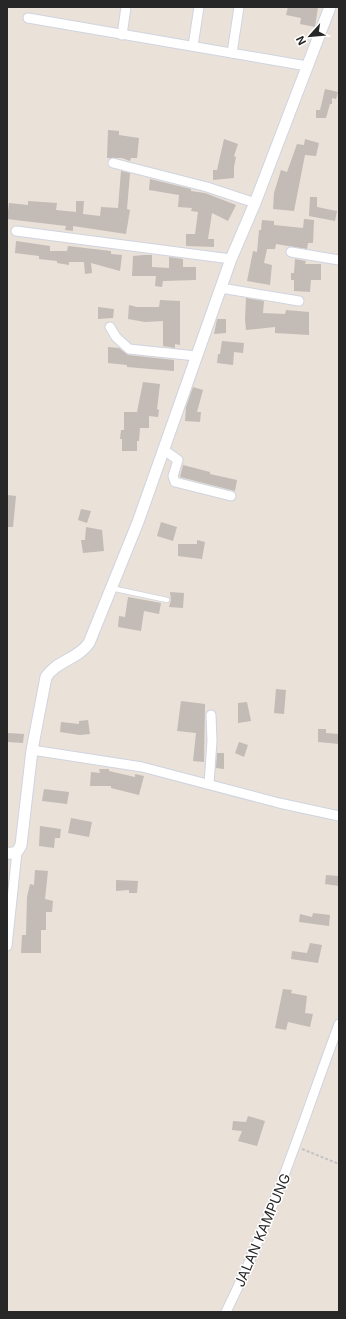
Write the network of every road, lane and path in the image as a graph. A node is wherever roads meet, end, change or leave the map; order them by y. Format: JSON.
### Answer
{"nodes":[{"id":1,"x":126,"y":7,"type":"edge"},
{"id":2,"x":197,"y":7,"type":"edge"},
{"id":3,"x":238,"y":7,"type":"edge"},
{"id":4,"x":330,"y":7,"type":"edge"},
{"id":5,"x":28,"y":18,"type":"dead end"},
{"id":6,"x":122,"y":35,"type":"junction"},
{"id":7,"x":193,"y":46,"type":"junction"},
{"id":8,"x":232,"y":53,"type":"junction"},
{"id":9,"x":307,"y":66,"type":"junction"},
{"id":10,"x":113,"y":163,"type":"dead end"},
{"id":11,"x":255,"y":203,"type":"junction"},
{"id":12,"x":16,"y":231,"type":"dead end"},
{"id":13,"x":292,"y":252,"type":"dead end"},
{"id":14,"x":231,"y":259,"type":"junction"},
{"id":15,"x":339,"y":260,"type":"edge"},
{"id":16,"x":220,"y":288,"type":"junction"},
{"id":17,"x":298,"y":301,"type":"dead end"},
{"id":18,"x":110,"y":327,"type":"dead end"},
{"id":19,"x":196,"y":356,"type":"junction"},
{"id":20,"x":164,"y":450,"type":"junction"},
{"id":21,"x":231,"y":496,"type":"dead end"},
{"id":22,"x":111,"y":588,"type":"junction"},
{"id":23,"x":167,"y":600,"type":"dead end"},
{"id":24,"x":211,"y":714,"type":"dead end"},
{"id":25,"x":32,"y":750,"type":"junction"},
{"id":26,"x":209,"y":784,"type":"junction"},
{"id":27,"x":339,"y":816,"type":"edge"},
{"id":28,"x":12,"y":852,"type":"edge"},
{"id":29,"x":7,"y":946,"type":"edge"},
{"id":30,"x":339,"y":1024,"type":"edge"},
{"id":31,"x":295,"y":1147,"type":"junction"},
{"id":32,"x":339,"y":1164,"type":"edge"},
{"id":33,"x":226,"y":1312,"type":"edge"}],
"edges":[{"from":1,"to":6,"type":"street"},
{"from":2,"to":7,"type":"street"},
{"from":3,"to":8,"type":"street"},
{"from":4,"to":9,"type":"street"},
{"from":5,"to":6,"type":"street"},
{"from":6,"to":7,"type":"street"},
{"from":7,"to":8,"type":"street"},
{"from":8,"to":9,"type":"street"},
{"from":9,"to":11,"type":"street"},
{"from":10,"to":11,"type":"street"},
{"from":11,"to":14,"type":"street"},
{"from":12,"to":14,"type":"street"},
{"from":13,"to":15,"type":"street"},
{"from":14,"to":16,"type":"street"},
{"from":16,"to":17,"type":"street"},
{"from":16,"to":19,"type":"street"},
{"from":18,"to":19,"type":"street"},
{"from":19,"to":20,"type":"street"},
{"from":20,"to":21,"type":"street"},
{"from":20,"to":22,"type":"street"},
{"from":22,"to":23,"type":"lane"},
{"from":22,"to":25,"type":"street"},
{"from":24,"to":26,"type":"street"},
{"from":25,"to":26,"type":"street"},
{"from":25,"to":28,"type":"street"},
{"from":26,"to":27,"type":"street"},
{"from":28,"to":29,"type":"street"},
{"from":30,"to":31,"type":"street","name":"JALAN KAMPUNG"},
{"from":31,"to":32,"type":"path"},
{"from":31,"to":33,"type":"street","name":"JALAN KAMPUNG"}]}
